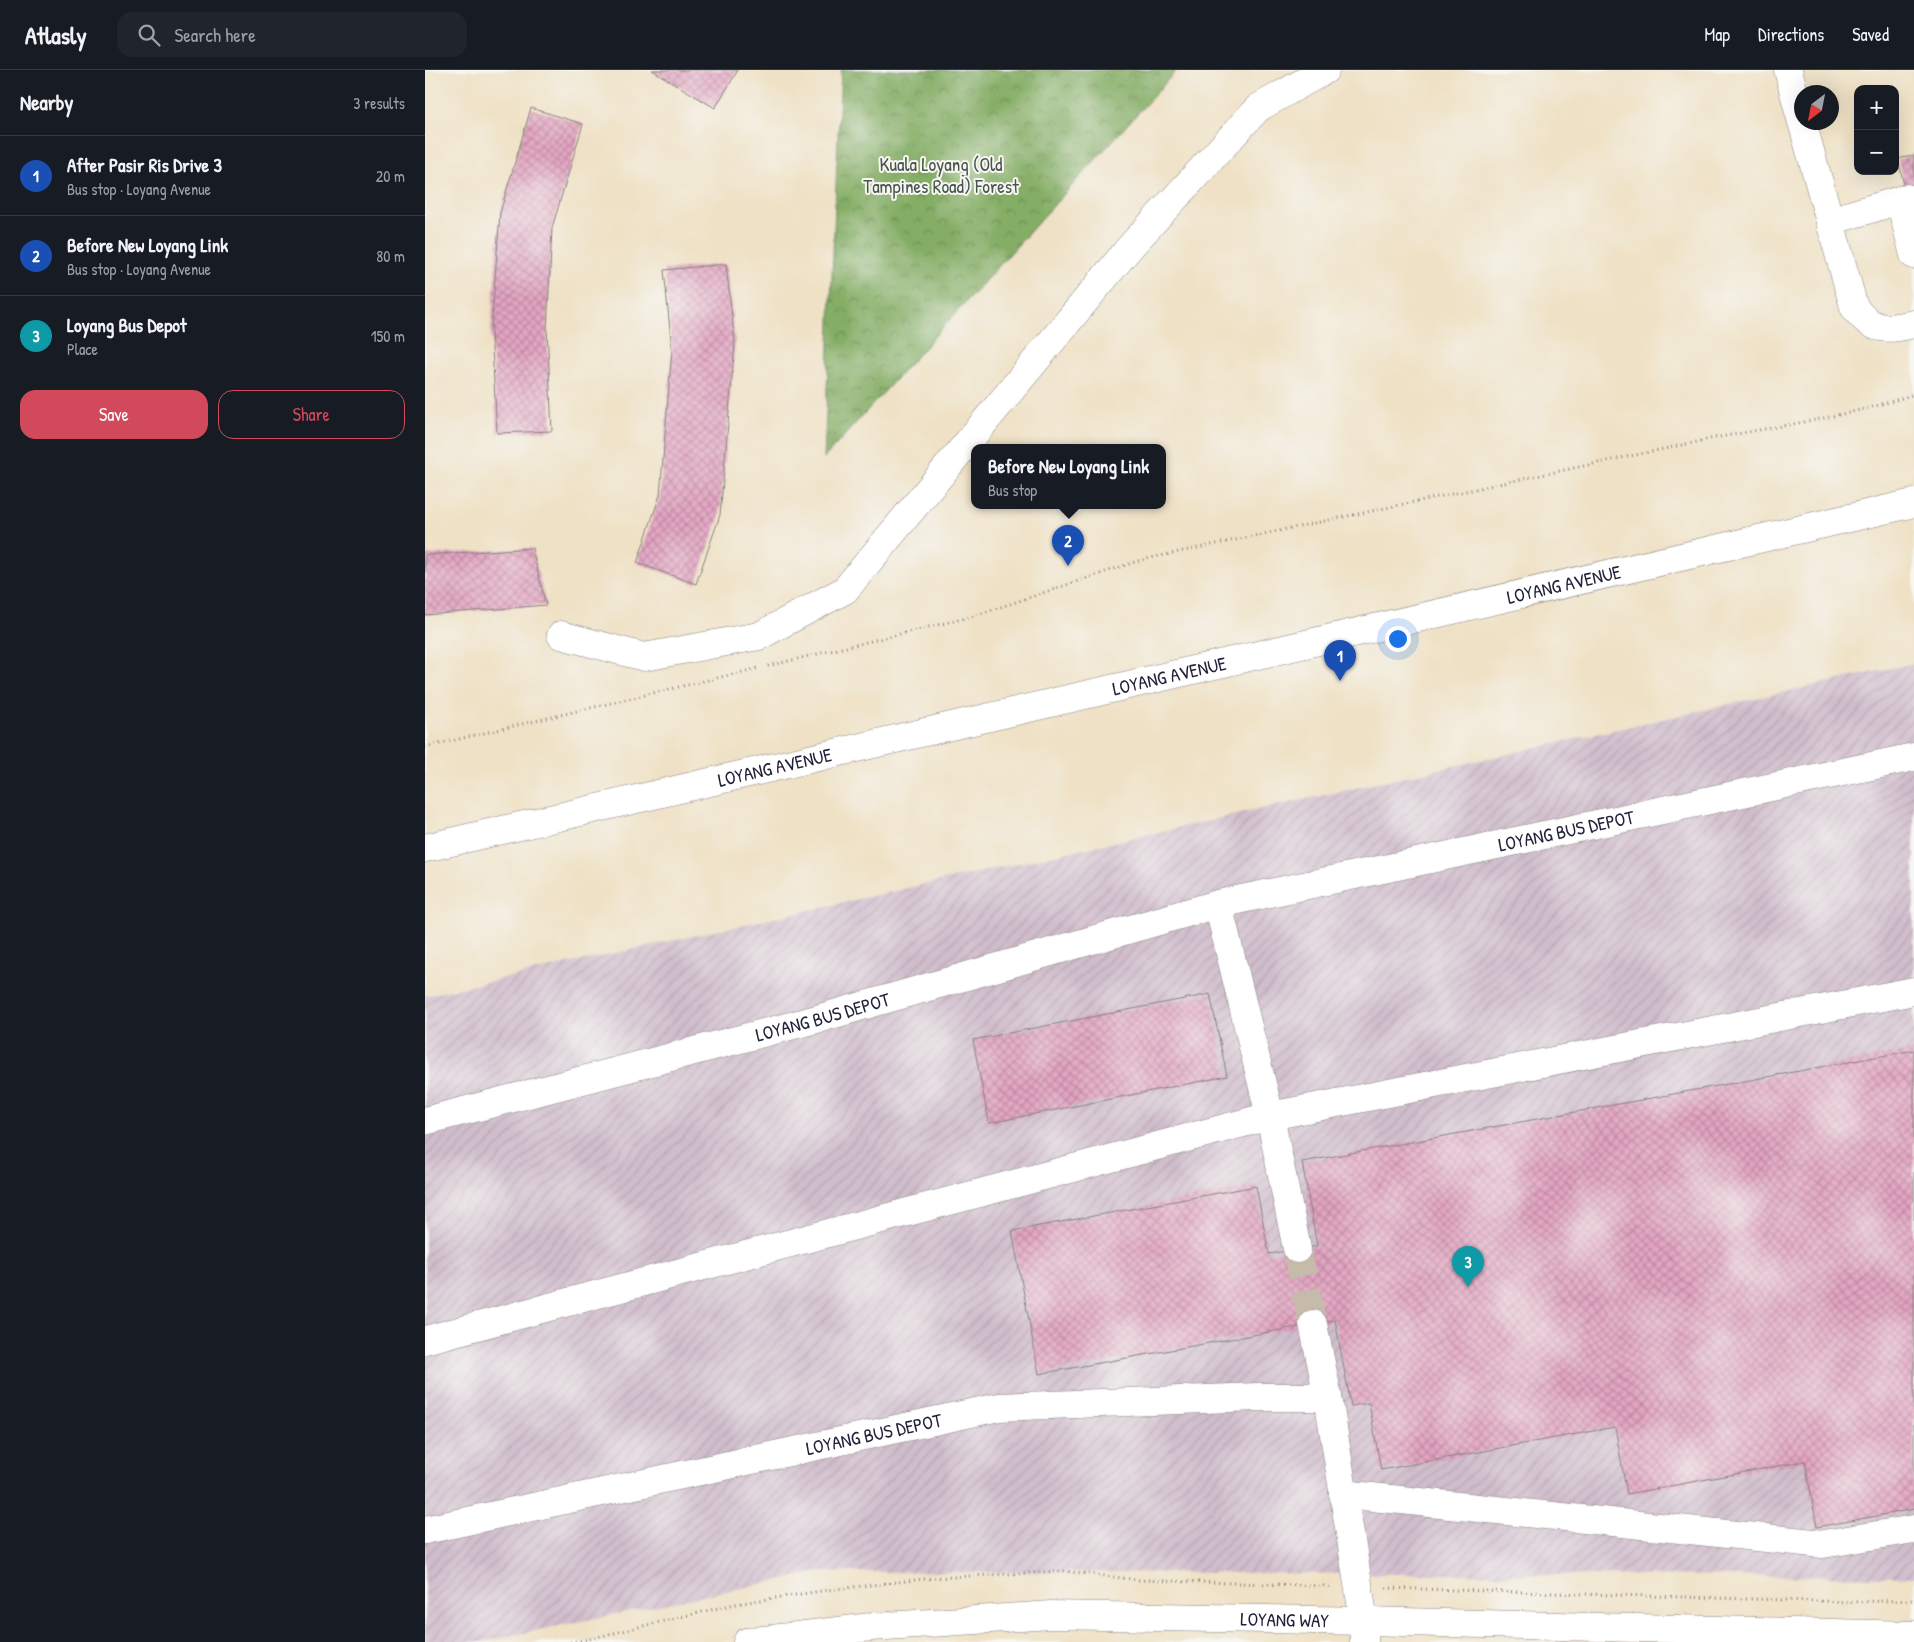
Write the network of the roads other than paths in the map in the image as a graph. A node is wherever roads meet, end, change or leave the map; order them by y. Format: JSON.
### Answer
{"nodes":[{"id":1,"x":1325,"y":70,"type":"edge"},
{"id":2,"x":1788,"y":70,"type":"edge"},
{"id":3,"x":1794,"y":92,"type":"edge"},
{"id":4,"x":1805,"y":130,"type":"edge"},
{"id":5,"x":1830,"y":221,"type":"junction"},
{"id":6,"x":1914,"y":255,"type":"edge"},
{"id":7,"x":1914,"y":324,"type":"edge"},
{"id":8,"x":1914,"y":503,"type":"edge"},
{"id":9,"x":561,"y":635,"type":"dead end"},
{"id":10,"x":1914,"y":757,"type":"edge"},
{"id":11,"x":425,"y":848,"type":"edge"},
{"id":12,"x":1218,"y":904,"type":"junction"},
{"id":13,"x":1914,"y":991,"type":"edge"},
{"id":14,"x":1270,"y":1116,"type":"junction"},
{"id":15,"x":425,"y":1121,"type":"edge"},
{"id":16,"x":1297,"y":1249,"type":"tunnel mouth"},
{"id":17,"x":1313,"y":1324,"type":"tunnel mouth"},
{"id":18,"x":425,"y":1340,"type":"edge"},
{"id":19,"x":1328,"y":1397,"type":"junction"},
{"id":20,"x":1343,"y":1494,"type":"junction"},
{"id":21,"x":1914,"y":1529,"type":"edge"},
{"id":22,"x":425,"y":1530,"type":"edge"},
{"id":23,"x":1364,"y":1631,"type":"edge"},
{"id":24,"x":1914,"y":1635,"type":"edge"},
{"id":25,"x":747,"y":1642,"type":"edge"}],
"edges":[{"from":1,"to":9,"type":"street"},
{"from":2,"to":3,"type":"street"},
{"from":4,"to":5,"type":"street"},
{"from":5,"to":6,"type":"street"},
{"from":5,"to":7,"type":"street"},
{"from":8,"to":11,"type":"street","name":"LOYANG AVENUE"},
{"from":10,"to":12,"type":"street","name":"LOYANG BUS DEPOT"},
{"from":12,"to":14,"type":"street"},
{"from":12,"to":15,"type":"street","name":"LOYANG BUS DEPOT"},
{"from":13,"to":14,"type":"street"},
{"from":14,"to":16,"type":"street"},
{"from":14,"to":18,"type":"street"},
{"from":17,"to":19,"type":"street"},
{"from":19,"to":20,"type":"street"},
{"from":19,"to":22,"type":"street","name":"LOYANG BUS DEPOT"},
{"from":20,"to":21,"type":"street"},
{"from":20,"to":23,"type":"street"},
{"from":23,"to":24,"type":"street","name":"LOYANG WAY"},
{"from":23,"to":25,"type":"street","name":"LOYANG WAY"}]}
